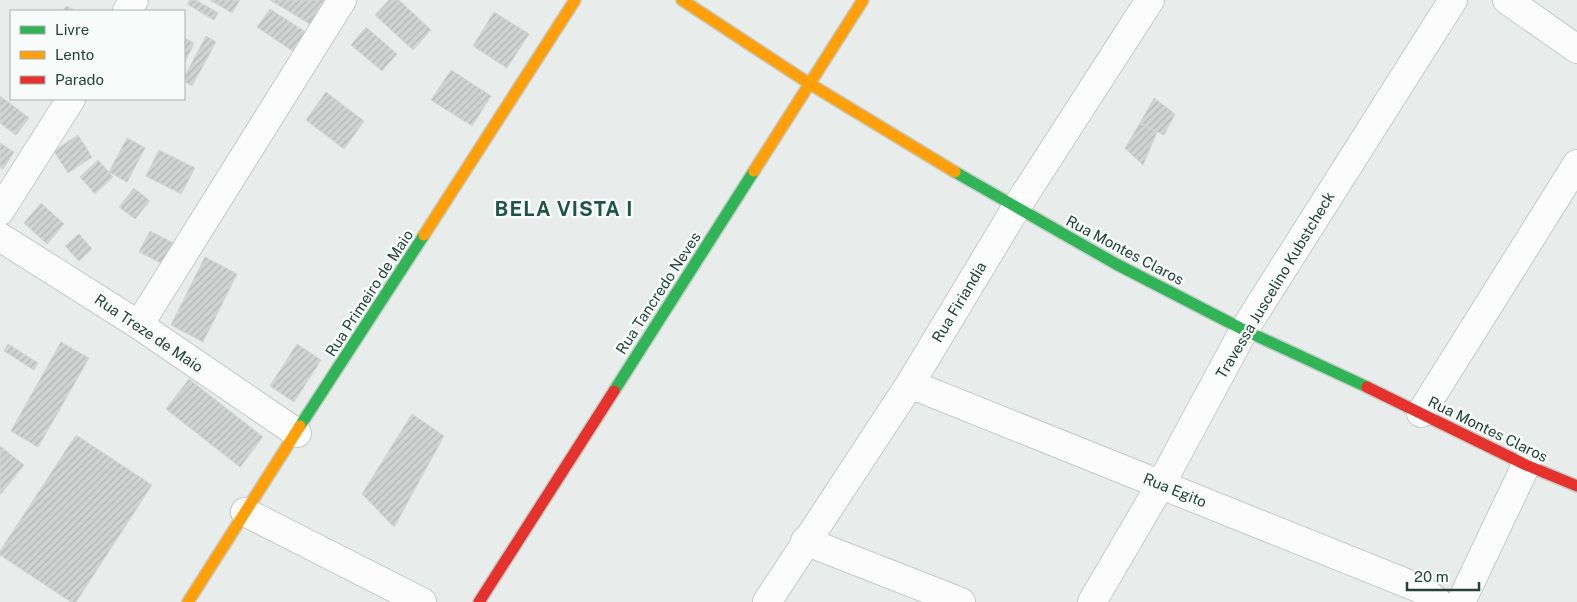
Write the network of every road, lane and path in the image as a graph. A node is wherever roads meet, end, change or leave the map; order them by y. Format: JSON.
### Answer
{"nodes":[{"id":1,"x":342,"y":0,"type":"edge"},
{"id":2,"x":575,"y":0,"type":"edge"},
{"id":3,"x":682,"y":0,"type":"edge"},
{"id":4,"x":863,"y":0,"type":"edge"},
{"id":5,"x":1150,"y":0,"type":"edge"},
{"id":6,"x":1452,"y":0,"type":"edge"},
{"id":7,"x":1507,"y":0,"type":"edge"},
{"id":8,"x":1577,"y":49,"type":"edge"},
{"id":9,"x":810,"y":84,"type":"junction"},
{"id":10,"x":70,"y":100,"type":"edge"},
{"id":11,"x":1577,"y":164,"type":"edge"},
{"id":12,"x":1016,"y":208,"type":"junction"},
{"id":13,"x":0,"y":211,"type":"edge"},
{"id":14,"x":0,"y":237,"type":"edge"},
{"id":15,"x":140,"y":325,"type":"junction"},
{"id":16,"x":1244,"y":330,"type":"junction"},
{"id":17,"x":910,"y":384,"type":"junction"},
{"id":18,"x":1421,"y":413,"type":"junction"},
{"id":19,"x":297,"y":433,"type":"junction"},
{"id":20,"x":1526,"y":465,"type":"junction"},
{"id":21,"x":1161,"y":484,"type":"junction"},
{"id":22,"x":1577,"y":486,"type":"edge"},
{"id":23,"x":245,"y":512,"type":"junction"},
{"id":24,"x":805,"y":541,"type":"junction"},
{"id":25,"x":188,"y":602,"type":"edge"},
{"id":26,"x":422,"y":602,"type":"edge"},
{"id":27,"x":479,"y":602,"type":"edge"},
{"id":28,"x":766,"y":602,"type":"edge"},
{"id":29,"x":961,"y":602,"type":"edge"},
{"id":30,"x":1092,"y":602,"type":"edge"},
{"id":31,"x":1438,"y":602,"type":"edge"},
{"id":32,"x":1462,"y":602,"type":"edge"}],
"edges":[{"from":1,"to":15,"type":"street"},
{"from":2,"to":19,"type":"street","name":"Rua Primeiro de Maio"},
{"from":3,"to":9,"type":"street","name":"Rua Montes Claros"},
{"from":4,"to":9,"type":"street","name":"Rua Tancredo Neves"},
{"from":5,"to":12,"type":"street","name":"Rua Firiandia"},
{"from":6,"to":16,"type":"street","name":"Travessa Juscelino Kubstcheck"},
{"from":7,"to":8,"type":"street"},
{"from":9,"to":12,"type":"street","name":"Rua Montes Claros"},
{"from":9,"to":27,"type":"street","name":"Rua Tancredo Neves"},
{"from":10,"to":13,"type":"street"},
{"from":11,"to":18,"type":"street"},
{"from":12,"to":16,"type":"street","name":"Rua Montes Claros"},
{"from":12,"to":17,"type":"street","name":"Rua Firiandia"},
{"from":14,"to":15,"type":"street","name":"Rua Treze de Maio"},
{"from":15,"to":19,"type":"street","name":"Rua Treze de Maio"},
{"from":16,"to":18,"type":"street","name":"Rua Montes Claros"},
{"from":16,"to":21,"type":"street","name":"Travessa Juscelino Kubstcheck"},
{"from":17,"to":21,"type":"street","name":"Rua Egito"},
{"from":17,"to":24,"type":"street","name":"Rua Firiandia"},
{"from":18,"to":20,"type":"street","name":"Rua Montes Claros"},
{"from":19,"to":23,"type":"street","name":"Rua Primeiro de Maio"},
{"from":20,"to":22,"type":"street","name":"Rua Montes Claros"},
{"from":20,"to":32,"type":"street"},
{"from":21,"to":30,"type":"street","name":"Travessa Juscelino Kubstcheck"},
{"from":21,"to":31,"type":"street","name":"Rua Egito"},
{"from":23,"to":25,"type":"street","name":"Rua Primeiro de Maio"},
{"from":23,"to":26,"type":"street"},
{"from":24,"to":28,"type":"street","name":"Rua Firiandia"},
{"from":24,"to":29,"type":"street"}]}
